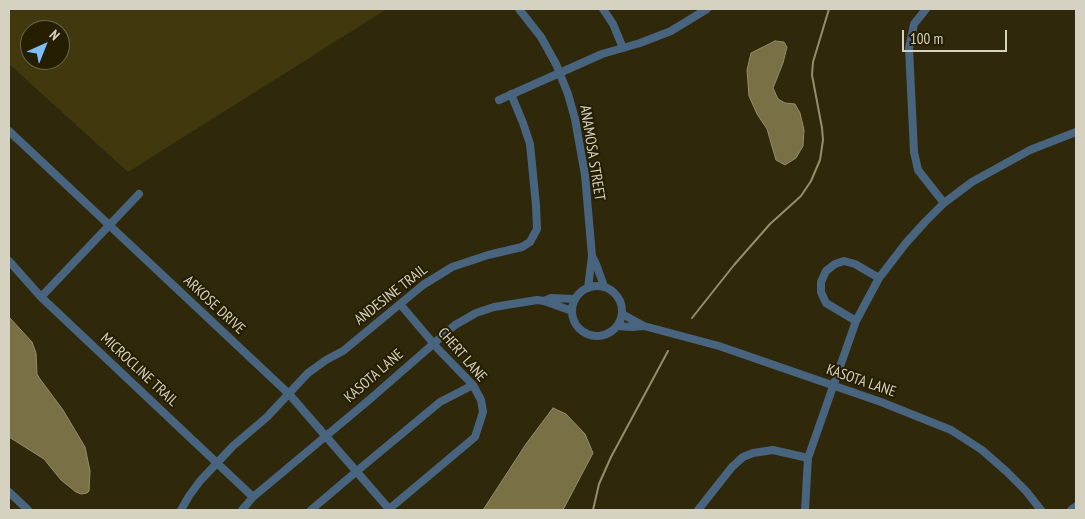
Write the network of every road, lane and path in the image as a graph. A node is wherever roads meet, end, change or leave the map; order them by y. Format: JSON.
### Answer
{"nodes":[{"id":1,"x":519,"y":9,"type":"edge"},
{"id":2,"x":603,"y":9,"type":"edge"},
{"id":3,"x":707,"y":9,"type":"edge"},
{"id":4,"x":926,"y":9,"type":"edge"},
{"id":5,"x":623,"y":48,"type":"junction"},
{"id":6,"x":560,"y":73,"type":"junction"},
{"id":7,"x":511,"y":94,"type":"junction"},
{"id":8,"x":499,"y":100,"type":"dead end"},
{"id":9,"x":9,"y":131,"type":"edge"},
{"id":10,"x":1076,"y":132,"type":"edge"},
{"id":11,"x":139,"y":194,"type":"dead end"},
{"id":12,"x":944,"y":203,"type":"junction"},
{"id":13,"x":109,"y":225,"type":"junction"},
{"id":14,"x":592,"y":256,"type":"junction"},
{"id":15,"x":9,"y":261,"type":"edge"},
{"id":16,"x":879,"y":278,"type":"junction"},
{"id":17,"x":604,"y":286,"type":"junction"},
{"id":18,"x":588,"y":288,"type":"junction"},
{"id":19,"x":41,"y":297,"type":"junction"},
{"id":20,"x":575,"y":299,"type":"junction"},
{"id":21,"x":544,"y":301,"type":"junction"},
{"id":22,"x":400,"y":304,"type":"junction"},
{"id":23,"x":572,"y":311,"type":"junction"},
{"id":24,"x":622,"y":314,"type":"junction"},
{"id":25,"x":856,"y":321,"type":"junction"},
{"id":26,"x":617,"y":326,"type":"junction"},
{"id":27,"x":644,"y":326,"type":"junction"},
{"id":28,"x":433,"y":343,"type":"junction"},
{"id":29,"x":473,"y":385,"type":"junction"},
{"id":30,"x":833,"y":385,"type":"junction"},
{"id":31,"x":289,"y":394,"type":"junction"},
{"id":32,"x":326,"y":436,"type":"junction"},
{"id":33,"x":808,"y":458,"type":"junction"},
{"id":34,"x":217,"y":463,"type":"junction"},
{"id":35,"x":356,"y":471,"type":"junction"},
{"id":36,"x":9,"y":492,"type":"edge"},
{"id":37,"x":253,"y":497,"type":"junction"},
{"id":38,"x":1076,"y":506,"type":"edge"},
{"id":39,"x":28,"y":510,"type":"edge"},
{"id":40,"x":181,"y":510,"type":"edge"},
{"id":41,"x":242,"y":510,"type":"edge"},
{"id":42,"x":311,"y":510,"type":"edge"},
{"id":43,"x":389,"y":510,"type":"edge"},
{"id":44,"x":698,"y":510,"type":"edge"},
{"id":45,"x":805,"y":510,"type":"edge"},
{"id":46,"x":1041,"y":510,"type":"edge"},
{"id":47,"x":1071,"y":510,"type":"edge"}],
"edges":[{"from":1,"to":6,"type":"street","name":"ANAMOSA STREET"},
{"from":2,"to":5,"type":"street"},
{"from":3,"to":5,"type":"street"},
{"from":4,"to":12,"type":"street"},
{"from":5,"to":6,"type":"street"},
{"from":6,"to":7,"type":"street"},
{"from":6,"to":14,"type":"street","name":"ANAMOSA STREET"},
{"from":7,"to":8,"type":"street"},
{"from":7,"to":22,"type":"street","name":"ANDESINE TRAIL"},
{"from":9,"to":13,"type":"street","name":"ARKOSE DRIVE"},
{"from":10,"to":12,"type":"street"},
{"from":11,"to":13,"type":"street"},
{"from":12,"to":16,"type":"street"},
{"from":13,"to":19,"type":"street"},
{"from":13,"to":31,"type":"street","name":"ARKOSE DRIVE"},
{"from":14,"to":17,"type":"street","name":"ANAMOSA STREET"},
{"from":14,"to":18,"type":"street","name":"ANAMOSA STREET"},
{"from":15,"to":19,"type":"street","name":"MICROCLINE TRAIL"},
{"from":16,"to":25,"type":"street"},
{"from":16,"to":25,"type":"street"},
{"from":17,"to":18,"type":"street"},
{"from":17,"to":24,"type":"street"},
{"from":18,"to":20,"type":"street"},
{"from":19,"to":34,"type":"street","name":"MICROCLINE TRAIL"},
{"from":20,"to":21,"type":"street","name":"KASOTA LANE"},
{"from":20,"to":23,"type":"street"},
{"from":21,"to":23,"type":"street","name":"KASOTA LANE"},
{"from":21,"to":28,"type":"street","name":"KASOTA LANE"},
{"from":22,"to":28,"type":"street","name":"CHERT LANE"},
{"from":22,"to":31,"type":"street","name":"ANDESINE TRAIL"},
{"from":23,"to":26,"type":"street","name":"KASOTA LANE"},
{"from":24,"to":26,"type":"street"},
{"from":24,"to":27,"type":"street","name":"KASOTA LANE"},
{"from":25,"to":30,"type":"street"},
{"from":26,"to":27,"type":"street","name":"KASOTA LANE"},
{"from":27,"to":30,"type":"street","name":"KASOTA LANE"},
{"from":28,"to":29,"type":"street","name":"CHERT LANE"},
{"from":28,"to":32,"type":"street","name":"KASOTA LANE"},
{"from":29,"to":35,"type":"street"},
{"from":29,"to":43,"type":"street","name":"CHERT LANE"},
{"from":30,"to":33,"type":"street"},
{"from":30,"to":46,"type":"street","name":"KASOTA LANE"},
{"from":31,"to":32,"type":"street","name":"ARKOSE DRIVE"},
{"from":31,"to":34,"type":"street","name":"ANDESINE TRAIL"},
{"from":32,"to":35,"type":"street","name":"ARKOSE DRIVE"},
{"from":32,"to":37,"type":"street","name":"KASOTA LANE"},
{"from":33,"to":44,"type":"street"},
{"from":33,"to":45,"type":"street"},
{"from":34,"to":37,"type":"street","name":"MICROCLINE TRAIL"},
{"from":34,"to":40,"type":"street","name":"ANDESINE TRAIL"},
{"from":35,"to":42,"type":"street"},
{"from":35,"to":43,"type":"street","name":"ARKOSE DRIVE"},
{"from":36,"to":39,"type":"street"},
{"from":37,"to":41,"type":"street","name":"KASOTA LANE"},
{"from":38,"to":47,"type":"street"}]}
